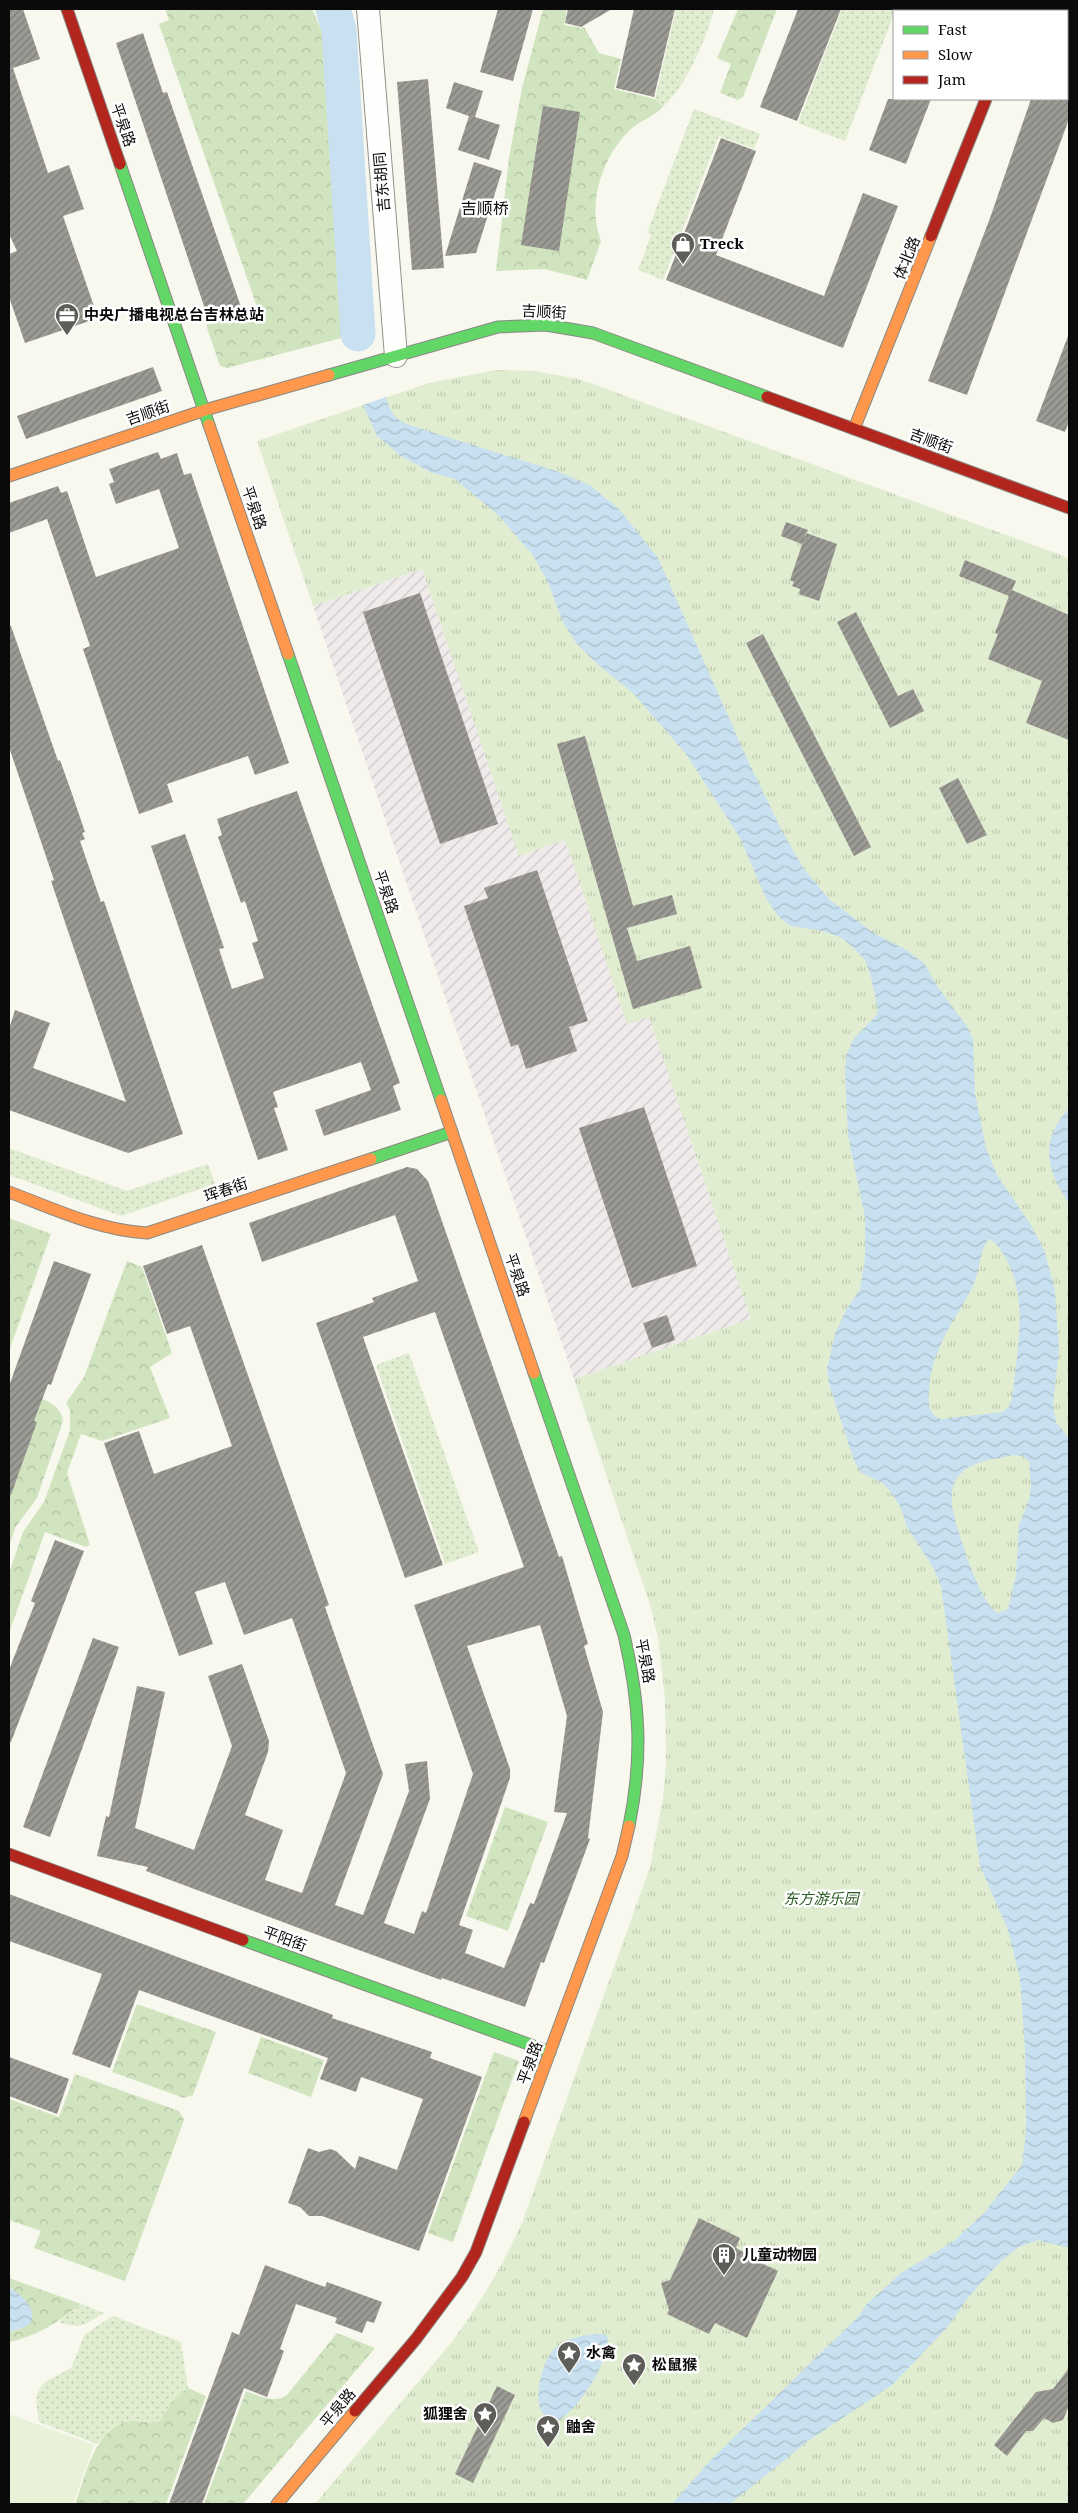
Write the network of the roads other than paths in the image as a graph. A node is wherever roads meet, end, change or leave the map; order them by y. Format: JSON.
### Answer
{"nodes":[{"id":1,"x":68,"y":9,"type":"edge"},
{"id":2,"x":368,"y":9,"type":"edge"},
{"id":3,"x":986,"y":100,"type":"edge"},
{"id":4,"x":396,"y":356,"type":"junction"},
{"id":5,"x":205,"y":410,"type":"junction"},
{"id":6,"x":854,"y":429,"type":"junction"},
{"id":7,"x":9,"y":476,"type":"edge"},
{"id":8,"x":1069,"y":508,"type":"edge"},
{"id":9,"x":452,"y":1132,"type":"junction"},
{"id":10,"x":9,"y":1192,"type":"edge"},
{"id":11,"x":9,"y":1854,"type":"edge"},
{"id":12,"x":550,"y":2052,"type":"junction"},
{"id":13,"x":277,"y":2504,"type":"edge"}],
"edges":[{"from":1,"to":5,"type":"street","name":"平泉路"},
{"from":2,"to":4,"type":"street","name":"吉东胡同"},
{"from":3,"to":6,"type":"street","name":"体北路"},
{"from":4,"to":5,"type":"street","name":"吉顺街"},
{"from":4,"to":6,"type":"street","name":"吉顺街"},
{"from":5,"to":7,"type":"street","name":"吉顺街"},
{"from":5,"to":9,"type":"street","name":"平泉路"},
{"from":6,"to":8,"type":"street","name":"吉顺街"},
{"from":9,"to":10,"type":"street","name":"珲春街"},
{"from":9,"to":12,"type":"street","name":"平泉路"},
{"from":11,"to":12,"type":"street","name":"平阳街"},
{"from":12,"to":13,"type":"street","name":"平泉路"}]}
